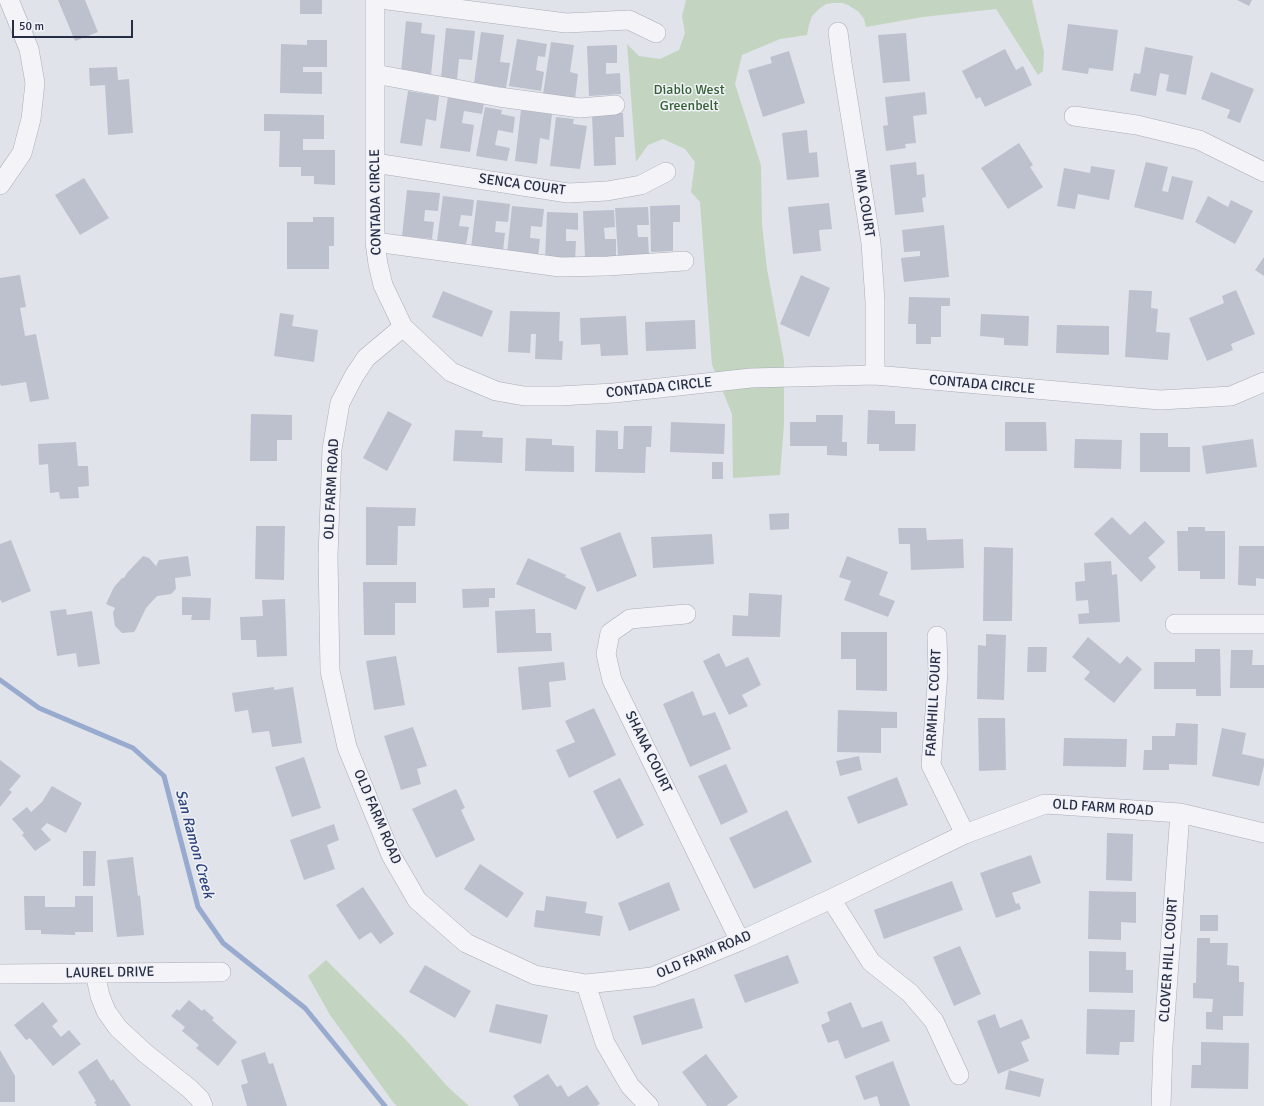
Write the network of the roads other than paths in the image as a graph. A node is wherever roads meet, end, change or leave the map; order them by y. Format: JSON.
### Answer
{"nodes":[{"id":1,"x":9,"y":0,"type":"edge"},
{"id":2,"x":374,"y":0,"type":"edge"},
{"id":3,"x":388,"y":0,"type":"edge"},
{"id":4,"x":838,"y":32,"type":"dead end"},
{"id":5,"x":656,"y":33,"type":"dead end"},
{"id":6,"x":375,"y":74,"type":"junction"},
{"id":7,"x":615,"y":105,"type":"dead end"},
{"id":8,"x":1074,"y":116,"type":"dead end"},
{"id":9,"x":375,"y":163,"type":"junction"},
{"id":10,"x":666,"y":172,"type":"dead end"},
{"id":11,"x":1264,"y":172,"type":"edge"},
{"id":12,"x":0,"y":185,"type":"edge"},
{"id":13,"x":375,"y":242,"type":"junction"},
{"id":14,"x":684,"y":261,"type":"dead end"},
{"id":15,"x":403,"y":327,"type":"junction"},
{"id":16,"x":876,"y":376,"type":"junction"},
{"id":17,"x":1264,"y":382,"type":"edge"},
{"id":18,"x":686,"y":614,"type":"dead end"},
{"id":19,"x":1175,"y":624,"type":"dead end"},
{"id":20,"x":1264,"y":624,"type":"edge"},
{"id":21,"x":937,"y":636,"type":"dead end"},
{"id":22,"x":1180,"y":813,"type":"junction"},
{"id":23,"x":1264,"y":833,"type":"edge"},
{"id":24,"x":965,"y":834,"type":"junction"},
{"id":25,"x":831,"y":899,"type":"junction"},
{"id":26,"x":740,"y":941,"type":"junction"},
{"id":27,"x":221,"y":972,"type":"dead end"},
{"id":28,"x":95,"y":973,"type":"junction"},
{"id":29,"x":0,"y":974,"type":"edge"},
{"id":30,"x":586,"y":984,"type":"junction"},
{"id":31,"x":959,"y":1075,"type":"dead end"},
{"id":32,"x":203,"y":1106,"type":"edge"},
{"id":33,"x":649,"y":1106,"type":"edge"},
{"id":34,"x":1161,"y":1106,"type":"edge"}],
"edges":[{"from":1,"to":12,"type":"street"},
{"from":2,"to":6,"type":"street","name":"CONTADA CIRCLE"},
{"from":3,"to":5,"type":"street"},
{"from":4,"to":16,"type":"street","name":"MIA COURT"},
{"from":6,"to":7,"type":"street"},
{"from":6,"to":9,"type":"street","name":"CONTADA CIRCLE"},
{"from":8,"to":11,"type":"street"},
{"from":9,"to":10,"type":"street","name":"SENCA COURT"},
{"from":9,"to":13,"type":"street","name":"CONTADA CIRCLE"},
{"from":13,"to":14,"type":"street"},
{"from":13,"to":15,"type":"street","name":"CONTADA CIRCLE"},
{"from":15,"to":16,"type":"street","name":"CONTADA CIRCLE"},
{"from":15,"to":30,"type":"street","name":"OLD FARM ROAD"},
{"from":16,"to":17,"type":"street","name":"CONTADA CIRCLE"},
{"from":18,"to":26,"type":"street","name":"SHANA COURT"},
{"from":19,"to":20,"type":"street"},
{"from":21,"to":24,"type":"street","name":"FARMHILL COURT"},
{"from":22,"to":23,"type":"street","name":"OLD FARM ROAD"},
{"from":22,"to":24,"type":"street","name":"OLD FARM ROAD"},
{"from":22,"to":34,"type":"street","name":"CLOVER HILL COURT"},
{"from":24,"to":25,"type":"street","name":"OLD FARM ROAD"},
{"from":25,"to":26,"type":"street","name":"OLD FARM ROAD"},
{"from":25,"to":31,"type":"street"},
{"from":26,"to":30,"type":"street","name":"OLD FARM ROAD"},
{"from":27,"to":28,"type":"street","name":"LAUREL DRIVE"},
{"from":28,"to":29,"type":"street","name":"LAUREL DRIVE"},
{"from":28,"to":32,"type":"street"},
{"from":30,"to":33,"type":"street"}]}
